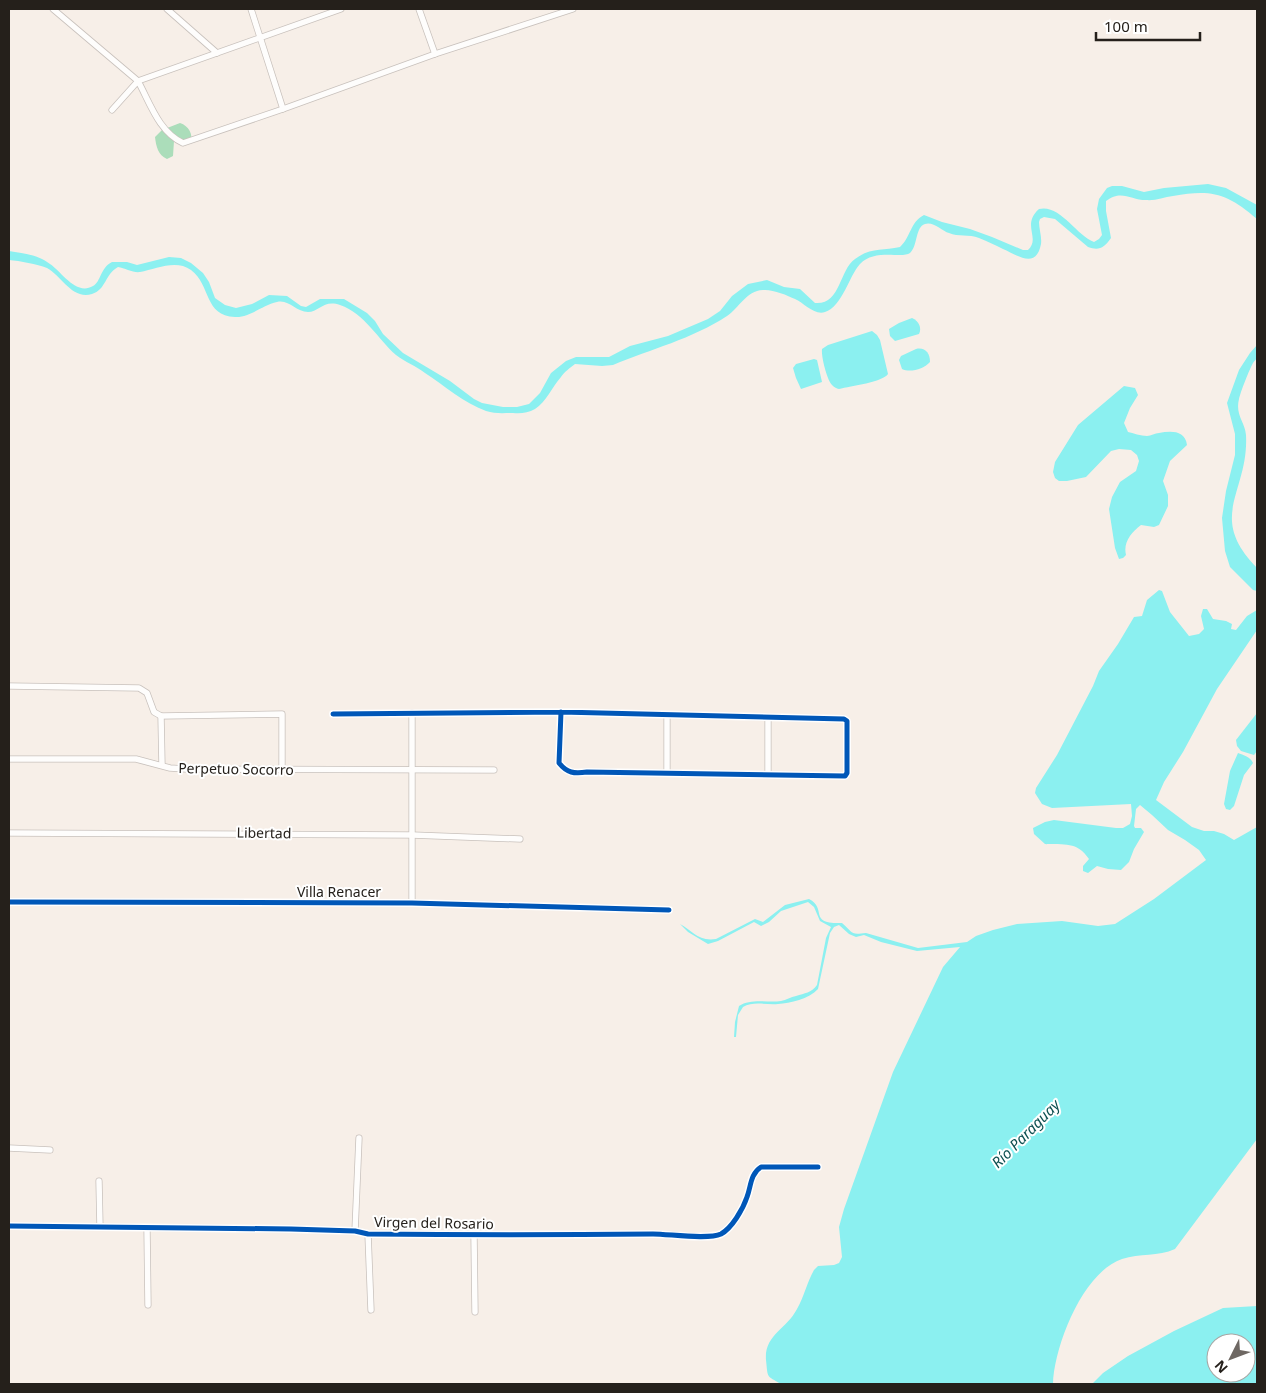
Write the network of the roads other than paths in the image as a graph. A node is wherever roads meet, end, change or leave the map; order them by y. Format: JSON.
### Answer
{"nodes":[{"id":1,"x":53,"y":9,"type":"edge"},
{"id":2,"x":167,"y":9,"type":"edge"},
{"id":3,"x":250,"y":9,"type":"edge"},
{"id":4,"x":341,"y":9,"type":"edge"},
{"id":5,"x":419,"y":9,"type":"edge"},
{"id":6,"x":572,"y":9,"type":"edge"},
{"id":7,"x":260,"y":38,"type":"junction"},
{"id":8,"x":217,"y":53,"type":"junction"},
{"id":9,"x":434,"y":54,"type":"junction"},
{"id":10,"x":138,"y":81,"type":"junction"},
{"id":11,"x":283,"y":109,"type":"junction"},
{"id":12,"x":112,"y":110,"type":"dead end"},
{"id":13,"x":9,"y":686,"type":"edge"},
{"id":14,"x":560,"y":712,"type":"junction"},
{"id":15,"x":412,"y":713,"type":"junction"},
{"id":16,"x":333,"y":714,"type":"dead end"},
{"id":17,"x":667,"y":715,"type":"junction"},
{"id":18,"x":160,"y":716,"type":"junction"},
{"id":19,"x":768,"y":717,"type":"junction"},
{"id":20,"x":9,"y":759,"type":"edge"},
{"id":21,"x":162,"y":765,"type":"junction"},
{"id":22,"x":282,"y":770,"type":"junction"},
{"id":23,"x":494,"y":770,"type":"dead end"},
{"id":24,"x":413,"y":771,"type":"junction"},
{"id":25,"x":667,"y":773,"type":"junction"},
{"id":26,"x":768,"y":775,"type":"junction"},
{"id":27,"x":9,"y":833,"type":"edge"},
{"id":28,"x":412,"y":835,"type":"junction"},
{"id":29,"x":520,"y":839,"type":"dead end"},
{"id":30,"x":9,"y":902,"type":"edge"},
{"id":31,"x":412,"y":903,"type":"junction"},
{"id":32,"x":669,"y":910,"type":"dead end"},
{"id":33,"x":359,"y":1138,"type":"dead end"},
{"id":34,"x":9,"y":1148,"type":"edge"},
{"id":35,"x":50,"y":1150,"type":"dead end"},
{"id":36,"x":818,"y":1167,"type":"dead end"},
{"id":37,"x":99,"y":1181,"type":"dead end"},
{"id":38,"x":9,"y":1226,"type":"edge"},
{"id":39,"x":100,"y":1227,"type":"junction"},
{"id":40,"x":148,"y":1228,"type":"junction"},
{"id":41,"x":356,"y":1231,"type":"junction"},
{"id":42,"x":368,"y":1234,"type":"junction"},
{"id":43,"x":474,"y":1235,"type":"junction"},
{"id":44,"x":148,"y":1305,"type":"dead end"},
{"id":45,"x":371,"y":1310,"type":"dead end"},
{"id":46,"x":475,"y":1312,"type":"dead end"}],
"edges":[{"from":1,"to":10,"type":"street"},
{"from":2,"to":8,"type":"street"},
{"from":3,"to":7,"type":"street"},
{"from":4,"to":7,"type":"street"},
{"from":5,"to":9,"type":"street"},
{"from":6,"to":9,"type":"street"},
{"from":7,"to":8,"type":"street"},
{"from":7,"to":11,"type":"street"},
{"from":8,"to":10,"type":"street"},
{"from":9,"to":11,"type":"street"},
{"from":10,"to":11,"type":"street"},
{"from":10,"to":12,"type":"street"},
{"from":13,"to":18,"type":"street"},
{"from":14,"to":15,"type":"street"},
{"from":14,"to":17,"type":"street"},
{"from":14,"to":25,"type":"street"},
{"from":15,"to":16,"type":"street"},
{"from":15,"to":24,"type":"street"},
{"from":17,"to":19,"type":"street"},
{"from":17,"to":25,"type":"street"},
{"from":18,"to":21,"type":"street"},
{"from":18,"to":22,"type":"street"},
{"from":19,"to":26,"type":"street"},
{"from":19,"to":26,"type":"street"},
{"from":20,"to":21,"type":"street","name":"Perpetuo Socorro"},
{"from":21,"to":22,"type":"street","name":"Perpetuo Socorro"},
{"from":22,"to":24,"type":"street","name":"Perpetuo Socorro"},
{"from":23,"to":24,"type":"street","name":"Perpetuo Socorro"},
{"from":24,"to":28,"type":"street"},
{"from":25,"to":26,"type":"street"},
{"from":27,"to":28,"type":"street","name":"Libertad"},
{"from":28,"to":29,"type":"street","name":"Libertad"},
{"from":28,"to":31,"type":"street"},
{"from":30,"to":31,"type":"street","name":"Villa Renacer"},
{"from":31,"to":32,"type":"street","name":"Villa Renacer"},
{"from":33,"to":41,"type":"street"},
{"from":34,"to":35,"type":"street"},
{"from":36,"to":43,"type":"street","name":"Virgen del Rosario"},
{"from":37,"to":39,"type":"street"},
{"from":38,"to":39,"type":"street","name":"Virgen del Rosario"},
{"from":39,"to":40,"type":"street","name":"Virgen del Rosario"},
{"from":40,"to":41,"type":"street","name":"Virgen del Rosario"},
{"from":40,"to":44,"type":"street"},
{"from":41,"to":42,"type":"street","name":"Virgen del Rosario"},
{"from":42,"to":43,"type":"street","name":"Virgen del Rosario"},
{"from":42,"to":45,"type":"street"},
{"from":43,"to":46,"type":"street"}]}
